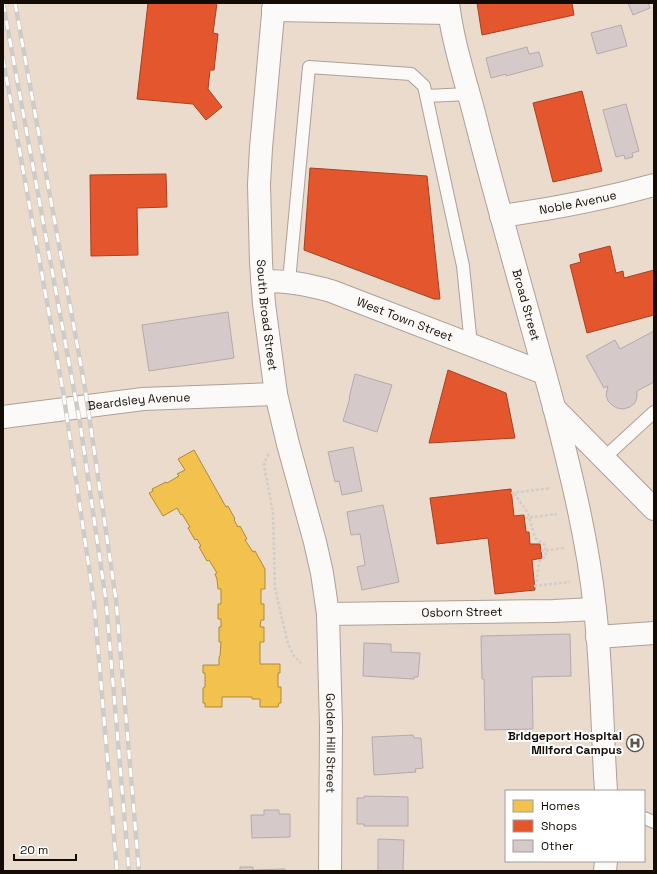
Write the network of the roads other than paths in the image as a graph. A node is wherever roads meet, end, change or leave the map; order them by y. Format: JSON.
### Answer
{"nodes":[{"id":1,"x":274,"y":7,"type":"edge"},
{"id":2,"x":448,"y":8,"type":"edge"},
{"id":3,"x":469,"y":94,"type":"junction"},
{"id":4,"x":426,"y":96,"type":"junction"},
{"id":5,"x":654,"y":186,"type":"edge"},
{"id":6,"x":501,"y":216,"type":"junction"},
{"id":7,"x":262,"y":281,"type":"junction"},
{"id":8,"x":288,"y":281,"type":"junction"},
{"id":9,"x":471,"y":345,"type":"junction"},
{"id":10,"x":544,"y":373,"type":"junction"},
{"id":11,"x":276,"y":394,"type":"junction"},
{"id":12,"x":554,"y":408,"type":"junction"},
{"id":13,"x":654,"y":412,"type":"edge"},
{"id":14,"x":3,"y":417,"type":"edge"},
{"id":15,"x":604,"y":458,"type":"junction"},
{"id":16,"x":654,"y":509,"type":"edge"},
{"id":17,"x":595,"y":609,"type":"junction"},
{"id":18,"x":328,"y":614,"type":"junction"},
{"id":19,"x":654,"y":633,"type":"edge"},
{"id":20,"x":597,"y":637,"type":"junction"},
{"id":21,"x":606,"y":790,"type":"edge"},
{"id":22,"x":330,"y":871,"type":"edge"}],
"edges":[{"from":1,"to":2,"type":"main road"},
{"from":1,"to":7,"type":"main road","name":"South Broad Street"},
{"from":2,"to":3,"type":"main road","name":"Broad Street"},
{"from":3,"to":4,"type":"lane"},
{"from":3,"to":6,"type":"main road","name":"Broad Street"},
{"from":4,"to":8,"type":"lane"},
{"from":4,"to":9,"type":"lane"},
{"from":5,"to":6,"type":"main road","name":"Noble Avenue"},
{"from":6,"to":10,"type":"main road","name":"Broad Street"},
{"from":7,"to":8,"type":"main road","name":"West Town Street"},
{"from":7,"to":11,"type":"main road","name":"South Broad Street"},
{"from":8,"to":9,"type":"main road","name":"West Town Street"},
{"from":9,"to":10,"type":"main road","name":"West Town Street"},
{"from":10,"to":12,"type":"main road","name":"Broad Street"},
{"from":11,"to":14,"type":"main road","name":"Beardsley Avenue"},
{"from":11,"to":18,"type":"main road","name":"South Broad Street"},
{"from":12,"to":15,"type":"main road"},
{"from":12,"to":17,"type":"main road","name":"Broad Street"},
{"from":13,"to":15,"type":"lane"},
{"from":15,"to":16,"type":"main road"},
{"from":17,"to":18,"type":"main road","name":"Osborn Street"},
{"from":17,"to":20,"type":"main road","name":"Broad Street"},
{"from":18,"to":22,"type":"main road","name":"Golden Hill Street"},
{"from":19,"to":20,"type":"main road"},
{"from":20,"to":21,"type":"main road","name":"Broad Street"}]}
